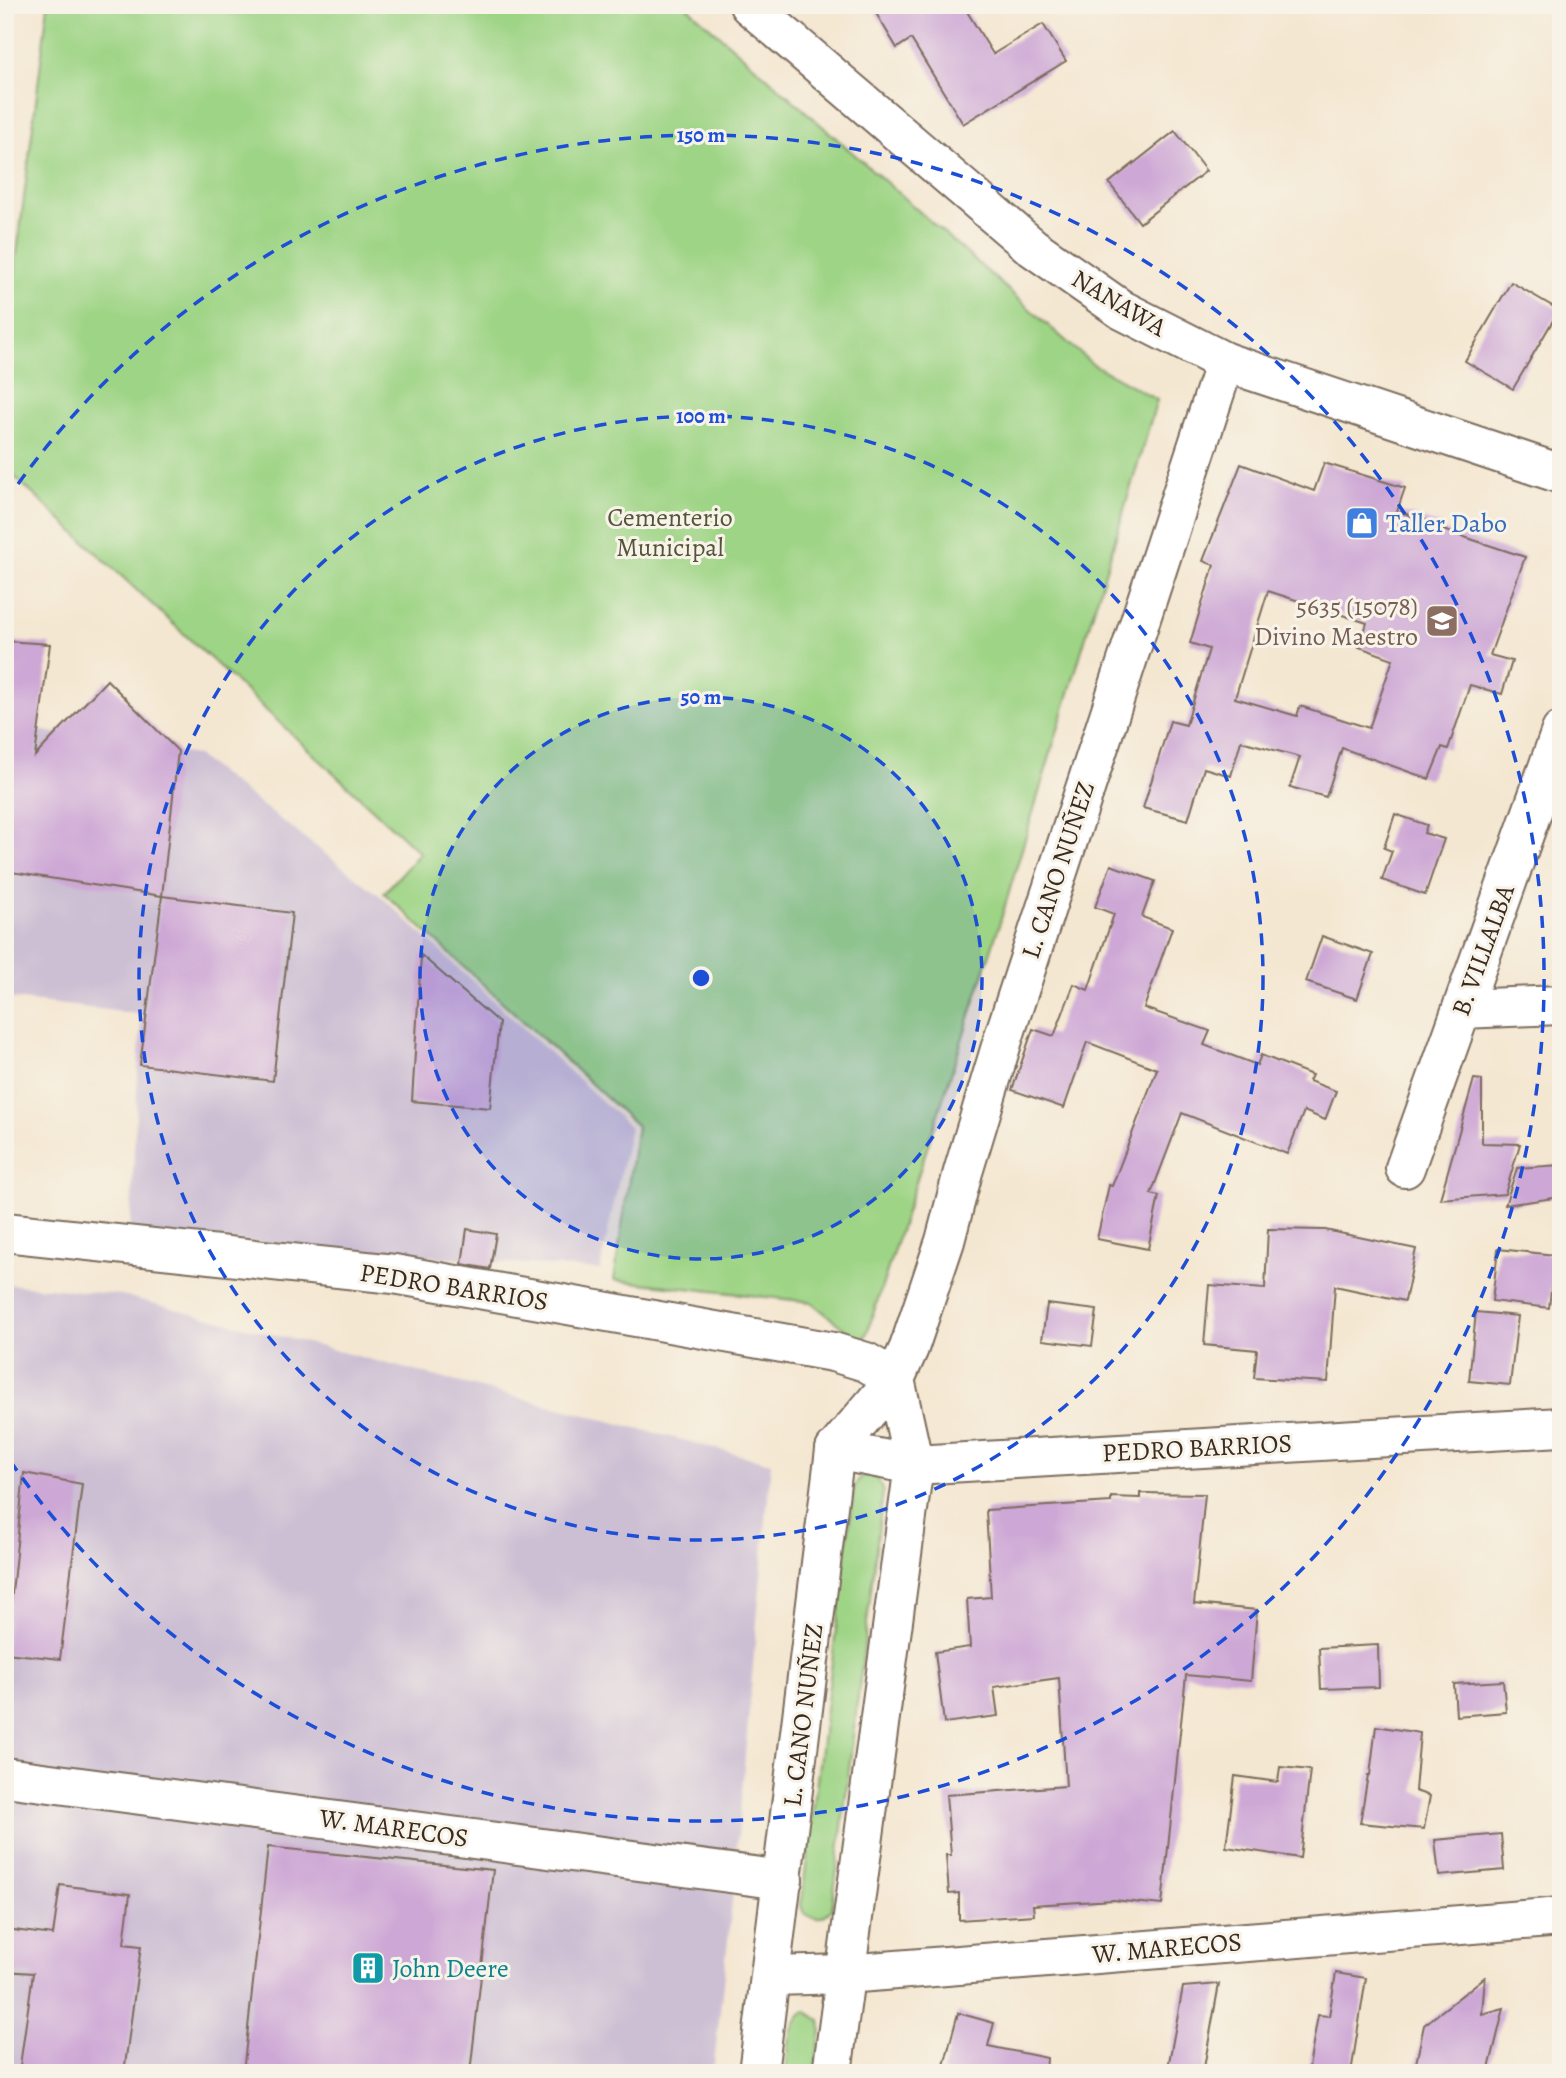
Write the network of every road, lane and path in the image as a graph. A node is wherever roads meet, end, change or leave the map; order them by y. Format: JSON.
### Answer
{"nodes":[{"id":1,"x":749,"y":5,"type":"edge"},
{"id":2,"x":1225,"y":362,"type":"junction"},
{"id":3,"x":1561,"y":474,"type":"edge"},
{"id":4,"x":1561,"y":731,"type":"edge"},
{"id":5,"x":1561,"y":1005,"type":"edge"},
{"id":6,"x":1462,"y":1009,"type":"junction"},
{"id":7,"x":1405,"y":1168,"type":"dead end"},
{"id":8,"x":5,"y":1232,"type":"edge"},
{"id":9,"x":895,"y":1379,"type":"junction"},
{"id":10,"x":1561,"y":1427,"type":"edge"},
{"id":11,"x":835,"y":1450,"type":"junction"},
{"id":12,"x":914,"y":1465,"type":"junction"},
{"id":13,"x":5,"y":1777,"type":"edge"},
{"id":14,"x":783,"y":1880,"type":"junction"},
{"id":15,"x":1561,"y":1917,"type":"edge"},
{"id":16,"x":846,"y":1974,"type":"junction"},
{"id":17,"x":772,"y":1976,"type":"junction"},
{"id":18,"x":758,"y":2073,"type":"edge"},
{"id":19,"x":832,"y":2073,"type":"edge"}],
"edges":[{"from":1,"to":2,"type":"street","name":"NANAWA"},
{"from":2,"to":3,"type":"street","name":"NANAWA"},
{"from":2,"to":9,"type":"street","name":"L. CANO NUÑEZ"},
{"from":4,"to":6,"type":"street","name":"B. VILLALBA"},
{"from":5,"to":6,"type":"street"},
{"from":6,"to":7,"type":"street","name":"B. VILLALBA"},
{"from":8,"to":9,"type":"street","name":"PEDRO BARRIOS"},
{"from":9,"to":11,"type":"street","name":"L. CANO NUÑEZ"},
{"from":9,"to":12,"type":"street"},
{"from":10,"to":12,"type":"street","name":"PEDRO BARRIOS"},
{"from":11,"to":12,"type":"street","name":"PEDRO BARRIOS"},
{"from":11,"to":14,"type":"street","name":"L. CANO NUÑEZ"},
{"from":12,"to":16,"type":"street"},
{"from":13,"to":14,"type":"street","name":"W. MARECOS"},
{"from":14,"to":17,"type":"street","name":"L. CANO NUÑEZ"},
{"from":15,"to":16,"type":"street","name":"W. MARECOS"},
{"from":16,"to":17,"type":"street","name":"W. MARECOS"},
{"from":16,"to":19,"type":"street"},
{"from":17,"to":18,"type":"street","name":"L. CANO NUÑEZ"}]}
